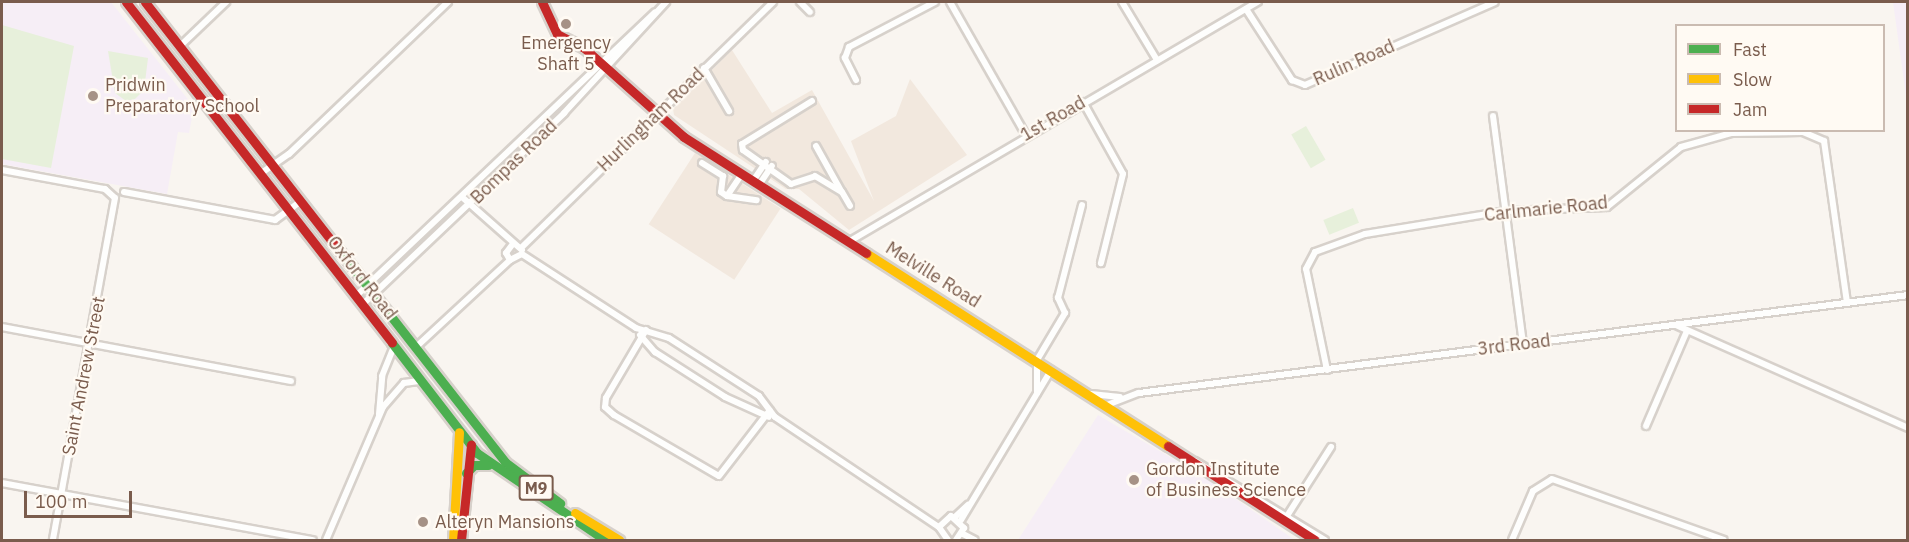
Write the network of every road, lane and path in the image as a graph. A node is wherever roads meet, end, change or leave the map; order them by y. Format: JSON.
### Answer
{"nodes":[{"id":1,"x":126,"y":2,"type":"edge"},
{"id":2,"x":145,"y":2,"type":"edge"},
{"id":3,"x":226,"y":2,"type":"edge"},
{"id":4,"x":448,"y":2,"type":"edge"},
{"id":5,"x":542,"y":2,"type":"edge"},
{"id":6,"x":666,"y":2,"type":"edge"},
{"id":7,"x":773,"y":2,"type":"edge"},
{"id":8,"x":800,"y":2,"type":"edge"},
{"id":9,"x":935,"y":2,"type":"edge"},
{"id":10,"x":950,"y":2,"type":"edge"},
{"id":11,"x":1122,"y":2,"type":"edge"},
{"id":12,"x":1258,"y":2,"type":"edge"},
{"id":13,"x":1495,"y":2,"type":"edge"},
{"id":14,"x":1246,"y":9,"type":"junction"},
{"id":15,"x":810,"y":12,"type":"dead end"},
{"id":16,"x":177,"y":43,"type":"junction"},
{"id":17,"x":163,"y":48,"type":"junction"},
{"id":18,"x":186,"y":55,"type":"junction"},
{"id":19,"x":1157,"y":60,"type":"junction"},
{"id":20,"x":175,"y":64,"type":"junction"},
{"id":21,"x":603,"y":66,"type":"junction"},
{"id":22,"x":704,"y":68,"type":"junction"},
{"id":23,"x":856,"y":80,"type":"dead end"},
{"id":24,"x":221,"y":101,"type":"junction"},
{"id":25,"x":812,"y":101,"type":"dead end"},
{"id":26,"x":1083,"y":102,"type":"junction"},
{"id":27,"x":210,"y":110,"type":"junction"},
{"id":28,"x":729,"y":111,"type":"dead end"},
{"id":29,"x":655,"y":116,"type":"junction"},
{"id":30,"x":1493,"y":116,"type":"dead end"},
{"id":31,"x":1740,"y":132,"type":"edge"},
{"id":32,"x":1779,"y":132,"type":"edge"},
{"id":33,"x":1026,"y":135,"type":"junction"},
{"id":34,"x":816,"y":146,"type":"dead end"},
{"id":35,"x":702,"y":163,"type":"dead end"},
{"id":36,"x":769,"y":164,"type":"junction"},
{"id":37,"x":271,"y":166,"type":"junction"},
{"id":38,"x":2,"y":170,"type":"edge"},
{"id":39,"x":260,"y":174,"type":"junction"},
{"id":40,"x":742,"y":174,"type":"junction"},
{"id":41,"x":283,"y":181,"type":"junction"},
{"id":42,"x":756,"y":183,"type":"junction"},
{"id":43,"x":273,"y":190,"type":"junction"},
{"id":44,"x":124,"y":192,"type":"dead end"},
{"id":45,"x":842,"y":192,"type":"junction"},
{"id":46,"x":728,"y":196,"type":"junction"},
{"id":47,"x":462,"y":197,"type":"junction"},
{"id":48,"x":757,"y":200,"type":"dead end"},
{"id":49,"x":300,"y":202,"type":"junction"},
{"id":50,"x":1082,"y":205,"type":"dead end"},
{"id":51,"x":469,"y":206,"type":"junction"},
{"id":52,"x":850,"y":206,"type":"dead end"},
{"id":53,"x":1506,"y":211,"type":"junction"},
{"id":54,"x":289,"y":212,"type":"junction"},
{"id":55,"x":313,"y":219,"type":"junction"},
{"id":56,"x":302,"y":227,"type":"junction"},
{"id":57,"x":850,"y":241,"type":"junction"},
{"id":58,"x":514,"y":252,"type":"junction"},
{"id":59,"x":1101,"y":263,"type":"dead end"},
{"id":60,"x":369,"y":286,"type":"junction"},
{"id":61,"x":375,"y":294,"type":"junction"},
{"id":62,"x":1908,"y":295,"type":"edge"},
{"id":63,"x":356,"y":296,"type":"junction"},
{"id":64,"x":1846,"y":302,"type":"junction"},
{"id":65,"x":362,"y":305,"type":"junction"},
{"id":66,"x":1675,"y":326,"type":"junction"},
{"id":67,"x":2,"y":327,"type":"edge"},
{"id":68,"x":636,"y":328,"type":"junction"},
{"id":69,"x":646,"y":330,"type":"junction"},
{"id":70,"x":1688,"y":331,"type":"junction"},
{"id":71,"x":641,"y":337,"type":"junction"},
{"id":72,"x":90,"y":344,"type":"junction"},
{"id":73,"x":1523,"y":344,"type":"junction"},
{"id":74,"x":394,"y":345,"type":"junction"},
{"id":75,"x":415,"y":348,"type":"junction"},
{"id":76,"x":1037,"y":360,"type":"junction"},
{"id":77,"x":1051,"y":369,"type":"junction"},
{"id":78,"x":1327,"y":370,"type":"junction"},
{"id":79,"x":291,"y":381,"type":"dead end"},
{"id":80,"x":420,"y":381,"type":"junction"},
{"id":81,"x":381,"y":383,"type":"junction"},
{"id":82,"x":397,"y":390,"type":"junction"},
{"id":83,"x":1037,"y":393,"type":"junction"},
{"id":84,"x":1091,"y":394,"type":"junction"},
{"id":85,"x":1121,"y":397,"type":"junction"},
{"id":86,"x":1107,"y":405,"type":"junction"},
{"id":87,"x":768,"y":413,"type":"junction"},
{"id":88,"x":379,"y":414,"type":"junction"},
{"id":89,"x":469,"y":418,"type":"junction"},
{"id":90,"x":1646,"y":426,"type":"dead end"},
{"id":91,"x":1908,"y":428,"type":"edge"},
{"id":92,"x":459,"y":432,"type":"junction"},
{"id":93,"x":471,"y":445,"type":"junction"},
{"id":94,"x":1330,"y":447,"type":"dead end"},
{"id":95,"x":1194,"y":461,"type":"junction"},
{"id":96,"x":489,"y":465,"type":"junction"},
{"id":97,"x":466,"y":473,"type":"junction"},
{"id":98,"x":2,"y":483,"type":"edge"},
{"id":99,"x":61,"y":494,"type":"junction"},
{"id":100,"x":1287,"y":516,"type":"junction"},
{"id":101,"x":958,"y":518,"type":"junction"},
{"id":102,"x":941,"y":524,"type":"junction"},
{"id":103,"x":961,"y":538,"type":"edge"},
{"id":104,"x":52,"y":540,"type":"edge"},
{"id":105,"x":313,"y":540,"type":"edge"},
{"id":106,"x":326,"y":540,"type":"edge"},
{"id":107,"x":453,"y":540,"type":"edge"},
{"id":108,"x":460,"y":540,"type":"edge"},
{"id":109,"x":605,"y":540,"type":"edge"},
{"id":110,"x":619,"y":540,"type":"edge"},
{"id":111,"x":944,"y":540,"type":"edge"},
{"id":112,"x":975,"y":540,"type":"edge"},
{"id":113,"x":1316,"y":540,"type":"edge"},
{"id":114,"x":1325,"y":540,"type":"edge"},
{"id":115,"x":1512,"y":540,"type":"edge"},
{"id":116,"x":1724,"y":540,"type":"edge"}],
"edges":[{"from":1,"to":17,"type":"main road","name":"Oxford Road","number":"M9"},
{"from":2,"to":16,"type":"main road","name":"Oxford Road","number":"M9"},
{"from":3,"to":16,"type":"street"},
{"from":4,"to":37,"type":"street"},
{"from":5,"to":21,"type":"main road","name":"Melville Road"},
{"from":6,"to":21,"type":"street","name":"Bompas Road"},
{"from":7,"to":22,"type":"street","name":"Hurlingham Road"},
{"from":8,"to":15,"type":"street"},
{"from":9,"to":23,"type":"street"},
{"from":10,"to":33,"type":"street"},
{"from":11,"to":19,"type":"street"},
{"from":12,"to":14,"type":"street","name":"1st Road"},
{"from":13,"to":14,"type":"street","name":"Rulin Road"},
{"from":14,"to":19,"type":"street","name":"1st Road"},
{"from":16,"to":17,"type":"main road"},
{"from":16,"to":18,"type":"main road","name":"Oxford Road","number":"M9"},
{"from":17,"to":20,"type":"main road","name":"Oxford Road","number":"M9"},
{"from":18,"to":20,"type":"main road"},
{"from":18,"to":24,"type":"main road","name":"Oxford Road","number":"M9"},
{"from":19,"to":26,"type":"street","name":"1st Road"},
{"from":20,"to":27,"type":"main road","name":"Oxford Road","number":"M9"},
{"from":21,"to":29,"type":"main road","name":"Melville Road"},
{"from":21,"to":47,"type":"street","name":"Bompas Road"},
{"from":21,"to":51,"type":"street","name":"Bompas Road"},
{"from":22,"to":28,"type":"street"},
{"from":22,"to":29,"type":"street","name":"Hurlingham Road"},
{"from":24,"to":27,"type":"main road"},
{"from":24,"to":37,"type":"main road","name":"Oxford Road","number":"M9"},
{"from":25,"to":36,"type":"street"},
{"from":26,"to":33,"type":"street","name":"1st Road"},
{"from":26,"to":59,"type":"street"},
{"from":27,"to":39,"type":"main road","name":"Oxford Road","number":"M9"},
{"from":29,"to":40,"type":"main road","name":"Melville Road"},
{"from":29,"to":58,"type":"street","name":"Hurlingham Road"},
{"from":30,"to":53,"type":"street"},
{"from":31,"to":53,"type":"street","name":"Carlmarie Road"},
{"from":32,"to":64,"type":"street","name":"Carlmarie Road"},
{"from":33,"to":57,"type":"street","name":"1st Road"},
{"from":34,"to":45,"type":"street"},
{"from":35,"to":46,"type":"street"},
{"from":36,"to":42,"type":"street"},
{"from":36,"to":45,"type":"street"},
{"from":37,"to":39,"type":"street"},
{"from":37,"to":41,"type":"main road","name":"Oxford Road","number":"M9"},
{"from":38,"to":72,"type":"street","name":"Saint Andrew Street"},
{"from":39,"to":43,"type":"main road","name":"Oxford Road","number":"M9"},
{"from":40,"to":42,"type":"main road","name":"Melville Road"},
{"from":40,"to":46,"type":"street"},
{"from":41,"to":43,"type":"main road"},
{"from":41,"to":49,"type":"main road","name":"Oxford Road","number":"M9"},
{"from":42,"to":57,"type":"main road","name":"Melville Road"},
{"from":43,"to":54,"type":"main road","name":"Oxford Road","number":"M9"},
{"from":44,"to":54,"type":"street"},
{"from":45,"to":52,"type":"street"},
{"from":46,"to":48,"type":"street"},
{"from":47,"to":51,"type":"street"},
{"from":47,"to":60,"type":"street","name":"Bompas Road"},
{"from":49,"to":54,"type":"street"},
{"from":49,"to":55,"type":"main road","name":"Oxford Road","number":"M9"},
{"from":50,"to":76,"type":"street"},
{"from":51,"to":58,"type":"street"},
{"from":51,"to":61,"type":"street","name":"Bompas Road"},
{"from":53,"to":73,"type":"street"},
{"from":53,"to":78,"type":"street","name":"Carlmarie Road"},
{"from":54,"to":56,"type":"main road","name":"Oxford Road","number":"M9"},
{"from":55,"to":56,"type":"main road"},
{"from":55,"to":60,"type":"main road","name":"Oxford Road","number":"M9"},
{"from":56,"to":63,"type":"main road","name":"Oxford Road","number":"M9"},
{"from":57,"to":76,"type":"main road","name":"Melville Road"},
{"from":58,"to":68,"type":"street"},
{"from":58,"to":75,"type":"street","name":"Hurlingham Road"},
{"from":60,"to":61,"type":"main road","name":"Oxford Road","number":"M9"},
{"from":60,"to":63,"type":"street","name":"Bompas Road"},
{"from":61,"to":65,"type":"street","name":"Bompas Road"},
{"from":61,"to":75,"type":"main road","name":"Oxford Road","number":"M9"},
{"from":62,"to":64,"type":"street","name":"3rd Road"},
{"from":63,"to":65,"type":"main road","name":"Oxford Road","number":"M9"},
{"from":64,"to":66,"type":"street","name":"3rd Road"},
{"from":65,"to":74,"type":"main road","name":"Oxford Road","number":"M9"},
{"from":66,"to":70,"type":"street"},
{"from":66,"to":73,"type":"street","name":"3rd Road"},
{"from":67,"to":72,"type":"street"},
{"from":68,"to":69,"type":"street"},
{"from":68,"to":71,"type":"street"},
{"from":69,"to":71,"type":"street"},
{"from":69,"to":87,"type":"street"},
{"from":70,"to":90,"type":"street"},
{"from":70,"to":91,"type":"street"},
{"from":71,"to":87,"type":"street"},
{"from":71,"to":87,"type":"street"},
{"from":72,"to":79,"type":"street"},
{"from":72,"to":99,"type":"street","name":"Saint Andrew Street"},
{"from":73,"to":78,"type":"street","name":"3rd Road"},
{"from":74,"to":80,"type":"main road","name":"Oxford Road","number":"M9"},
{"from":74,"to":81,"type":"street"},
{"from":75,"to":89,"type":"main road","name":"Oxford Road","number":"M9"},
{"from":76,"to":77,"type":"main road","name":"Melville Road"},
{"from":76,"to":83,"type":"street"},
{"from":77,"to":83,"type":"street"},
{"from":77,"to":84,"type":"main road","name":"Melville Road"},
{"from":78,"to":85,"type":"street","name":"3rd Road"},
{"from":80,"to":82,"type":"street"},
{"from":80,"to":92,"type":"main road","name":"Oxford Road","number":"M9"},
{"from":81,"to":82,"type":"street"},
{"from":81,"to":88,"type":"street"},
{"from":82,"to":88,"type":"street"},
{"from":83,"to":101,"type":"street"},
{"from":84,"to":85,"type":"street","name":"3rd Road"},
{"from":84,"to":86,"type":"main road","name":"Melville Road"},
{"from":85,"to":86,"type":"street","name":"3rd Road"},
{"from":86,"to":95,"type":"main road","name":"Melville Road"},
{"from":87,"to":102,"type":"street"},
{"from":88,"to":106,"type":"street"},
{"from":89,"to":93,"type":"main road"},
{"from":89,"to":110,"type":"main road","name":"Oxford Road","number":"M9"},
{"from":92,"to":93,"type":"main road","name":"Oxford Road","number":"M9"},
{"from":92,"to":107,"type":"main road"},
{"from":93,"to":96,"type":"main road","name":"Oxford Road","number":"M9"},
{"from":93,"to":97,"type":"main road"},
{"from":94,"to":100,"type":"street"},
{"from":95,"to":100,"type":"street","name":"Melville Road"},
{"from":95,"to":113,"type":"main road","name":"Melville Road"},
{"from":96,"to":97,"type":"main road"},
{"from":96,"to":109,"type":"main road","name":"Oxford Road","number":"M9"},
{"from":97,"to":108,"type":"main road"},
{"from":98,"to":99,"type":"street"},
{"from":99,"to":104,"type":"street","name":"Saint Andrew Street"},
{"from":99,"to":105,"type":"street"},
{"from":100,"to":114,"type":"street","name":"Melville Road"},
{"from":101,"to":102,"type":"street"},
{"from":101,"to":103,"type":"street"},
{"from":102,"to":111,"type":"street"},
{"from":103,"to":112,"type":"street"},
{"from":115,"to":116,"type":"street"}]}
